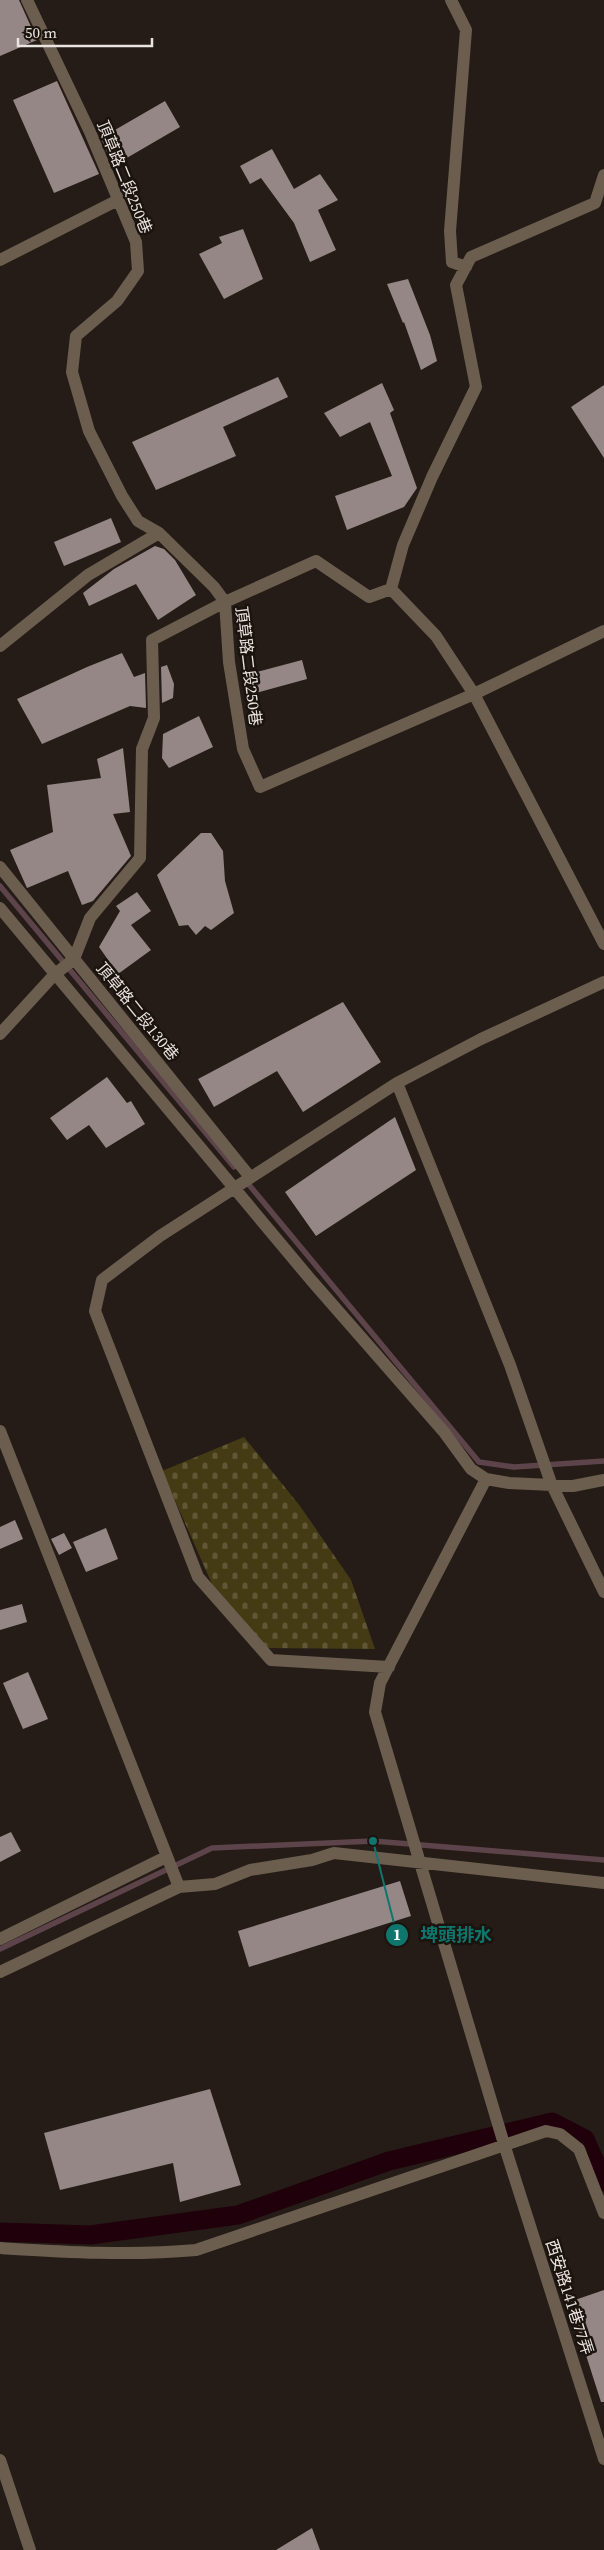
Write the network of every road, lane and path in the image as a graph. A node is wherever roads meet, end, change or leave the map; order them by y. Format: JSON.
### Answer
{"nodes":[{"id":1,"x":27,"y":0,"type":"edge"},
{"id":2,"x":451,"y":0,"type":"edge"},
{"id":3,"x":604,"y":175,"type":"edge"},
{"id":4,"x":118,"y":200,"type":"junction"},
{"id":5,"x":0,"y":260,"type":"edge"},
{"id":6,"x":466,"y":267,"type":"junction"},
{"id":7,"x":158,"y":533,"type":"junction"},
{"id":8,"x":391,"y":589,"type":"junction"},
{"id":9,"x":225,"y":602,"type":"junction"},
{"id":10,"x":604,"y":631,"type":"edge"},
{"id":11,"x":0,"y":646,"type":"edge"},
{"id":12,"x":474,"y":694,"type":"junction"},
{"id":13,"x":0,"y":867,"type":"edge"},
{"id":14,"x":0,"y":908,"type":"edge"},
{"id":15,"x":604,"y":944,"type":"edge"},
{"id":16,"x":74,"y":959,"type":"junction"},
{"id":17,"x":54,"y":975,"type":"junction"},
{"id":18,"x":604,"y":982,"type":"edge"},
{"id":19,"x":0,"y":1034,"type":"edge"},
{"id":20,"x":398,"y":1083,"type":"junction"},
{"id":21,"x":250,"y":1177,"type":"junction"},
{"id":22,"x":237,"y":1187,"type":"junction"},
{"id":23,"x":0,"y":1432,"type":"edge"},
{"id":24,"x":486,"y":1479,"type":"junction"},
{"id":25,"x":604,"y":1480,"type":"edge"},
{"id":26,"x":551,"y":1483,"type":"junction"},
{"id":27,"x":604,"y":1592,"type":"edge"},
{"id":28,"x":389,"y":1667,"type":"junction"},
{"id":29,"x":166,"y":1857,"type":"junction"},
{"id":30,"x":420,"y":1863,"type":"junction"},
{"id":31,"x":604,"y":1883,"type":"edge"},
{"id":32,"x":179,"y":1887,"type":"junction"},
{"id":33,"x":0,"y":1939,"type":"edge"},
{"id":34,"x":0,"y":1972,"type":"edge"},
{"id":35,"x":504,"y":2144,"type":"junction"},
{"id":36,"x":604,"y":2213,"type":"edge"},
{"id":37,"x":0,"y":2248,"type":"edge"},
{"id":38,"x":604,"y":2459,"type":"edge"},
{"id":39,"x":0,"y":2460,"type":"edge"},
{"id":40,"x":30,"y":2550,"type":"edge"}],
"edges":[{"from":1,"to":4,"type":"street","name":"頂草路二段250巷"},
{"from":2,"to":6,"type":"street"},
{"from":3,"to":6,"type":"street"},
{"from":4,"to":5,"type":"street"},
{"from":4,"to":7,"type":"street","name":"頂草路二段250巷"},
{"from":6,"to":8,"type":"street"},
{"from":7,"to":9,"type":"street","name":"頂草路二段250巷"},
{"from":7,"to":11,"type":"street"},
{"from":8,"to":9,"type":"street"},
{"from":8,"to":12,"type":"street"},
{"from":9,"to":12,"type":"street","name":"頂草路二段250巷"},
{"from":9,"to":16,"type":"street"},
{"from":10,"to":12,"type":"street","name":"頂草路二段250巷"},
{"from":12,"to":15,"type":"street"},
{"from":13,"to":16,"type":"street","name":"頂草路二段130巷"},
{"from":14,"to":17,"type":"street"},
{"from":16,"to":17,"type":"street"},
{"from":16,"to":21,"type":"street","name":"頂草路二段130巷"},
{"from":17,"to":19,"type":"street"},
{"from":17,"to":22,"type":"street"},
{"from":18,"to":20,"type":"street"},
{"from":20,"to":21,"type":"street"},
{"from":20,"to":26,"type":"street"},
{"from":21,"to":22,"type":"street"},
{"from":22,"to":24,"type":"street"},
{"from":22,"to":28,"type":"street"},
{"from":23,"to":29,"type":"street"},
{"from":24,"to":26,"type":"street"},
{"from":24,"to":28,"type":"street","name":"西安路141巷77弄"},
{"from":25,"to":26,"type":"street"},
{"from":26,"to":27,"type":"street"},
{"from":28,"to":30,"type":"street","name":"西安路141巷77弄"},
{"from":29,"to":32,"type":"street"},
{"from":29,"to":33,"type":"street"},
{"from":30,"to":31,"type":"street"},
{"from":30,"to":32,"type":"street"},
{"from":30,"to":35,"type":"street","name":"西安路141巷77弄"},
{"from":32,"to":34,"type":"street"},
{"from":35,"to":36,"type":"street"},
{"from":35,"to":37,"type":"street"},
{"from":35,"to":38,"type":"street","name":"西安路141巷77弄"},
{"from":39,"to":40,"type":"street"}]}
